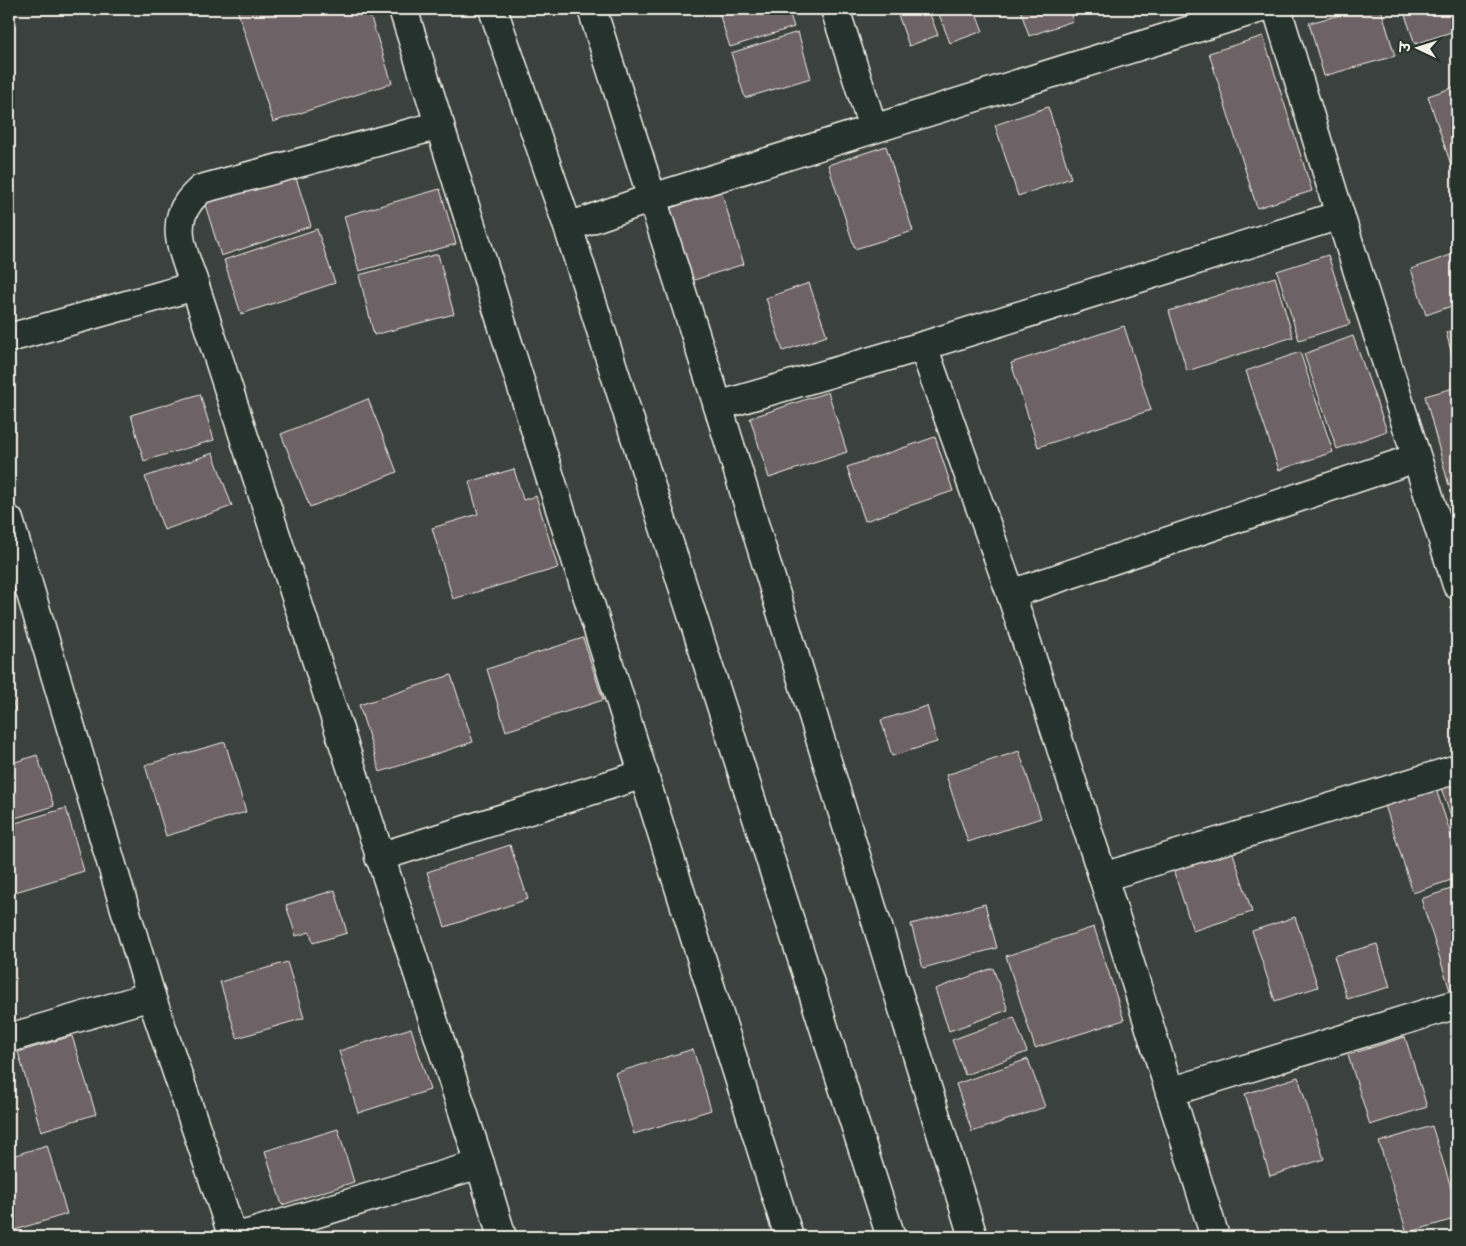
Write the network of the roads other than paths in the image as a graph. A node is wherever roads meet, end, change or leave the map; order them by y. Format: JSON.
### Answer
{"nodes":[{"id":1,"x":403,"y":9,"type":"edge"},
{"id":2,"x":493,"y":9,"type":"edge"},
{"id":3,"x":592,"y":9,"type":"edge"},
{"id":4,"x":835,"y":9,"type":"edge"},
{"id":5,"x":1258,"y":9,"type":"edge"},
{"id":6,"x":1277,"y":9,"type":"edge"},
{"id":7,"x":440,"y":126,"type":"junction"},
{"id":8,"x":873,"y":128,"type":"junction"},
{"id":9,"x":652,"y":198,"type":"junction"},
{"id":10,"x":1340,"y":215,"type":"junction"},
{"id":11,"x":568,"y":227,"type":"junction"},
{"id":12,"x":195,"y":286,"type":"junction"},
{"id":13,"x":9,"y":338,"type":"edge"},
{"id":14,"x":923,"y":346,"type":"junction"},
{"id":15,"x":718,"y":406,"type":"junction"},
{"id":16,"x":1416,"y":458,"type":"junction"},
{"id":17,"x":9,"y":520,"type":"edge"},
{"id":18,"x":1457,"y":585,"type":"edge"},
{"id":19,"x":1011,"y":594,"type":"junction"},
{"id":20,"x":1457,"y":769,"type":"edge"},
{"id":21,"x":644,"y":774,"type":"junction"},
{"id":22,"x":379,"y":857,"type":"junction"},
{"id":23,"x":1103,"y":877,"type":"junction"},
{"id":24,"x":151,"y":996,"type":"junction"},
{"id":25,"x":1457,"y":1004,"type":"edge"},
{"id":26,"x":9,"y":1038,"type":"edge"},
{"id":27,"x":1170,"y":1092,"type":"junction"},
{"id":28,"x":480,"y":1164,"type":"junction"},
{"id":29,"x":233,"y":1237,"type":"edge"},
{"id":30,"x":238,"y":1237,"type":"edge"},
{"id":31,"x":502,"y":1237,"type":"edge"},
{"id":32,"x":789,"y":1237,"type":"edge"},
{"id":33,"x":890,"y":1237,"type":"edge"},
{"id":34,"x":973,"y":1237,"type":"edge"},
{"id":35,"x":1215,"y":1237,"type":"edge"}],
"edges":[{"from":1,"to":7,"type":"street"},
{"from":2,"to":11,"type":"street"},
{"from":3,"to":9,"type":"street"},
{"from":4,"to":8,"type":"street"},
{"from":5,"to":8,"type":"street"},
{"from":6,"to":10,"type":"street"},
{"from":7,"to":12,"type":"street"},
{"from":7,"to":21,"type":"street"},
{"from":8,"to":9,"type":"street"},
{"from":9,"to":11,"type":"street"},
{"from":9,"to":15,"type":"street"},
{"from":10,"to":14,"type":"street"},
{"from":10,"to":16,"type":"street"},
{"from":11,"to":33,"type":"street"},
{"from":12,"to":13,"type":"street"},
{"from":12,"to":22,"type":"street"},
{"from":14,"to":15,"type":"street"},
{"from":14,"to":19,"type":"street"},
{"from":15,"to":34,"type":"street"},
{"from":16,"to":18,"type":"street"},
{"from":16,"to":19,"type":"street"},
{"from":17,"to":24,"type":"street"},
{"from":19,"to":23,"type":"street"},
{"from":20,"to":23,"type":"street"},
{"from":21,"to":22,"type":"street"},
{"from":21,"to":32,"type":"street"},
{"from":22,"to":28,"type":"street"},
{"from":23,"to":27,"type":"street"},
{"from":24,"to":26,"type":"street"},
{"from":24,"to":29,"type":"street"},
{"from":25,"to":27,"type":"street"},
{"from":27,"to":35,"type":"street"},
{"from":28,"to":30,"type":"street"},
{"from":28,"to":31,"type":"street"}]}
